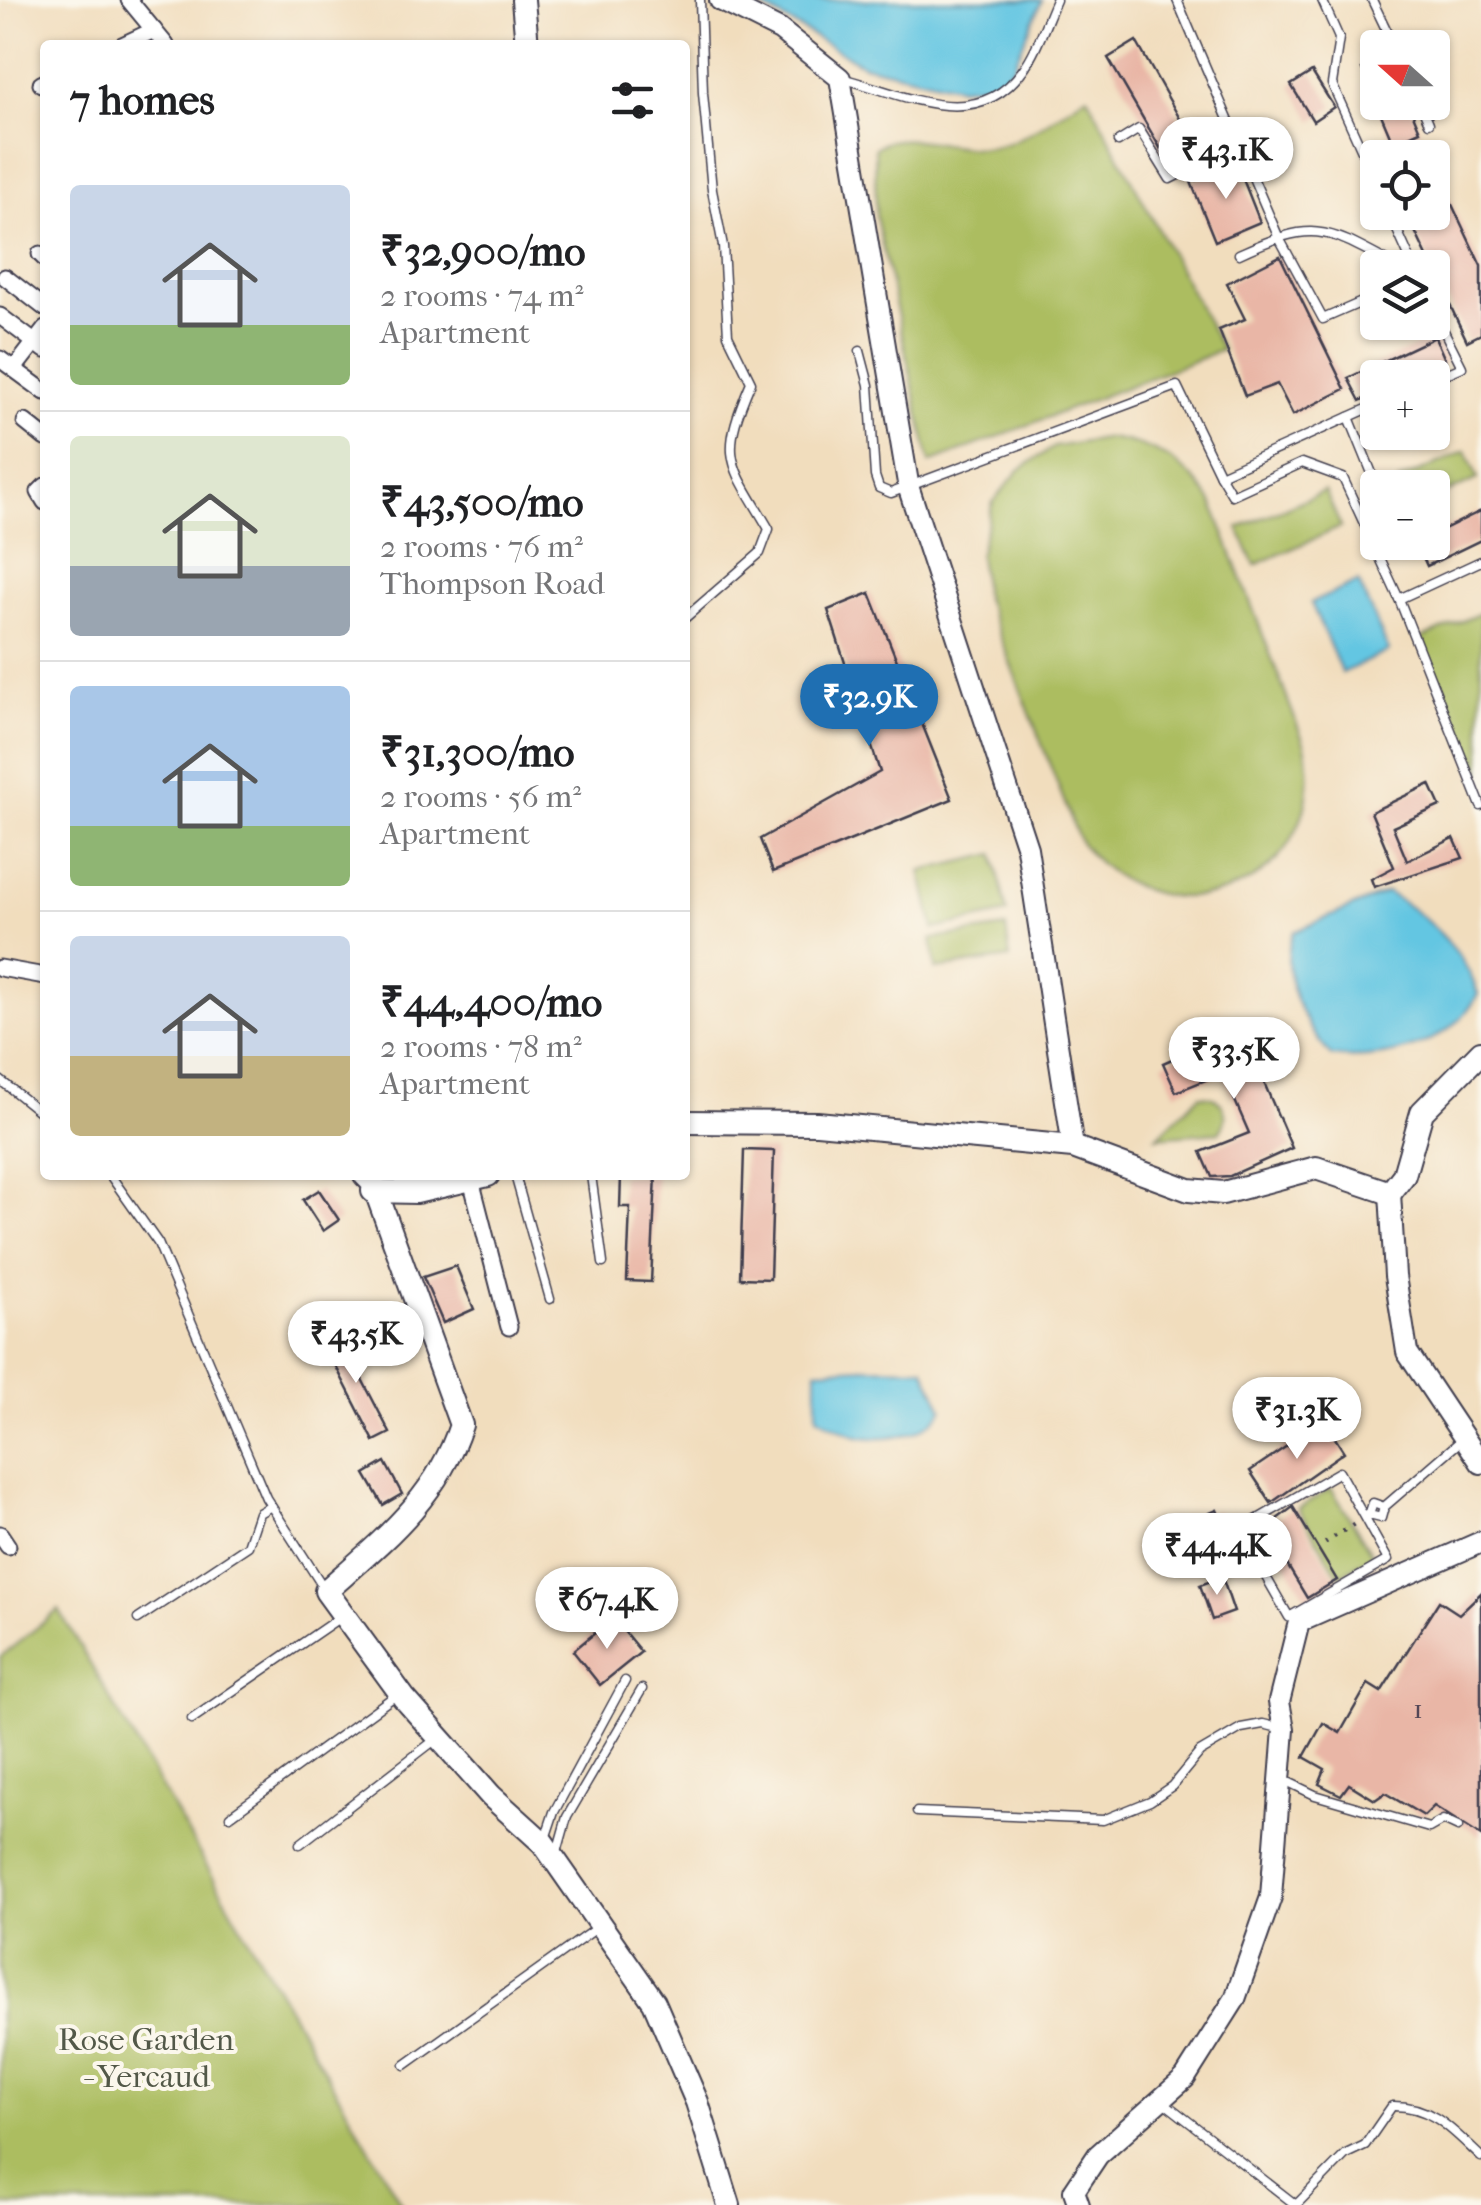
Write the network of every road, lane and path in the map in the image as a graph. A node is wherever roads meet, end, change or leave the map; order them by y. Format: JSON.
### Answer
{"nodes":[{"id":1,"x":129,"y":0,"type":"edge"},
{"id":2,"x":523,"y":0,"type":"edge"},
{"id":3,"x":700,"y":0,"type":"edge"},
{"id":4,"x":720,"y":0,"type":"edge"},
{"id":5,"x":1056,"y":0,"type":"edge"},
{"id":6,"x":1177,"y":0,"type":"edge"},
{"id":7,"x":1322,"y":0,"type":"edge"},
{"id":8,"x":1372,"y":0,"type":"edge"},
{"id":9,"x":154,"y":30,"type":"junction"},
{"id":10,"x":1386,"y":30,"type":"edge"},
{"id":11,"x":133,"y":40,"type":"edge"},
{"id":12,"x":162,"y":40,"type":"edge"},
{"id":13,"x":527,"y":40,"type":"edge"},
{"id":14,"x":840,"y":78,"type":"junction"},
{"id":15,"x":1427,"y":120,"type":"edge"},
{"id":16,"x":1429,"y":124,"type":"dead end"},
{"id":17,"x":1118,"y":142,"type":"dead end"},
{"id":18,"x":1238,"y":145,"type":"junction"},
{"id":19,"x":1360,"y":146,"type":"edge"},
{"id":20,"x":1278,"y":236,"type":"junction"},
{"id":21,"x":1366,"y":250,"type":"edge"},
{"id":22,"x":1239,"y":254,"type":"dead end"},
{"id":23,"x":5,"y":277,"type":"dead end"},
{"id":24,"x":1360,"y":303,"type":"edge"},
{"id":25,"x":40,"y":304,"type":"edge"},
{"id":26,"x":0,"y":316,"type":"edge"},
{"id":27,"x":40,"y":340,"type":"edge"},
{"id":28,"x":1448,"y":340,"type":"edge"},
{"id":29,"x":40,"y":343,"type":"edge"},
{"id":30,"x":860,"y":351,"type":"dead end"},
{"id":31,"x":0,"y":359,"type":"edge"},
{"id":32,"x":14,"y":370,"type":"junction"},
{"id":33,"x":1450,"y":372,"type":"edge"},
{"id":34,"x":40,"y":388,"type":"edge"},
{"id":35,"x":1360,"y":412,"type":"edge"},
{"id":36,"x":1349,"y":417,"type":"junction"},
{"id":37,"x":25,"y":422,"type":"dead end"},
{"id":38,"x":40,"y":434,"type":"edge"},
{"id":39,"x":1371,"y":470,"type":"edge"},
{"id":40,"x":1220,"y":475,"type":"junction"},
{"id":41,"x":909,"y":489,"type":"junction"},
{"id":42,"x":1360,"y":510,"type":"edge"},
{"id":43,"x":1381,"y":560,"type":"edge"},
{"id":44,"x":1481,"y":560,"type":"edge"},
{"id":45,"x":1398,"y":599,"type":"junction"},
{"id":46,"x":690,"y":614,"type":"edge"},
{"id":47,"x":1481,"y":806,"type":"edge"},
{"id":48,"x":0,"y":968,"type":"edge"},
{"id":49,"x":40,"y":975,"type":"edge"},
{"id":50,"x":1481,"y":1052,"type":"edge"},
{"id":51,"x":1,"y":1082,"type":"edge"},
{"id":52,"x":40,"y":1112,"type":"edge"},
{"id":53,"x":690,"y":1122,"type":"edge"},
{"id":54,"x":1072,"y":1147,"type":"junction"},
{"id":55,"x":114,"y":1180,"type":"edge"},
{"id":56,"x":471,"y":1180,"type":"edge"},
{"id":57,"x":480,"y":1180,"type":"edge"},
{"id":58,"x":516,"y":1180,"type":"edge"},
{"id":59,"x":592,"y":1180,"type":"edge"},
{"id":60,"x":369,"y":1183,"type":"edge"},
{"id":61,"x":1390,"y":1194,"type":"junction"},
{"id":62,"x":603,"y":1264,"type":"dead end"},
{"id":63,"x":550,"y":1300,"type":"dead end"},
{"id":64,"x":509,"y":1326,"type":"dead end"},
{"id":65,"x":1464,"y":1438,"type":"junction"},
{"id":66,"x":1481,"y":1462,"type":"edge"},
{"id":67,"x":1355,"y":1502,"type":"junction"},
{"id":68,"x":1370,"y":1504,"type":"junction"},
{"id":69,"x":271,"y":1506,"type":"junction"},
{"id":70,"x":1384,"y":1507,"type":"junction"},
{"id":71,"x":1364,"y":1518,"type":"junction"},
{"id":72,"x":1378,"y":1519,"type":"junction"},
{"id":73,"x":1372,"y":1532,"type":"junction"},
{"id":74,"x":1481,"y":1542,"type":"edge"},
{"id":75,"x":1325,"y":1543,"type":"dead end"},
{"id":76,"x":326,"y":1591,"type":"junction"},
{"id":77,"x":345,"y":1613,"type":"junction"},
{"id":78,"x":138,"y":1619,"type":"dead end"},
{"id":79,"x":625,"y":1681,"type":"dead end"},
{"id":80,"x":642,"y":1689,"type":"dead end"},
{"id":81,"x":399,"y":1692,"type":"junction"},
{"id":82,"x":192,"y":1719,"type":"dead end"},
{"id":83,"x":1284,"y":1729,"type":"junction"},
{"id":84,"x":438,"y":1737,"type":"junction"},
{"id":85,"x":1280,"y":1778,"type":"junction"},
{"id":86,"x":917,"y":1812,"type":"dead end"},
{"id":87,"x":230,"y":1816,"type":"dead end"},
{"id":88,"x":1458,"y":1828,"type":"dead end"},
{"id":89,"x":300,"y":1844,"type":"dead end"},
{"id":90,"x":549,"y":1852,"type":"junction"},
{"id":91,"x":601,"y":1924,"type":"junction"},
{"id":92,"x":405,"y":2065,"type":"dead end"},
{"id":93,"x":1161,"y":2100,"type":"junction"},
{"id":94,"x":1481,"y":2157,"type":"edge"},
{"id":95,"x":729,"y":2205,"type":"edge"},
{"id":96,"x":1079,"y":2205,"type":"edge"},
{"id":97,"x":1296,"y":2205,"type":"edge"}],
"edges":[{"from":1,"to":9,"type":"street"},
{"from":2,"to":13,"type":"main road"},
{"from":3,"to":46,"type":"lane"},
{"from":4,"to":14,"type":"street"},
{"from":5,"to":14,"type":"lane"},
{"from":6,"to":18,"type":"lane"},
{"from":7,"to":19,"type":"lane"},
{"from":8,"to":10,"type":"lane"},
{"from":9,"to":11,"type":"street"},
{"from":9,"to":12,"type":"street"},
{"from":14,"to":41,"type":"street"},
{"from":15,"to":16,"type":"lane"},
{"from":17,"to":18,"type":"lane"},
{"from":18,"to":20,"type":"lane"},
{"from":20,"to":21,"type":"lane"},
{"from":20,"to":22,"type":"lane"},
{"from":20,"to":24,"type":"lane"},
{"from":23,"to":25,"type":"street"},
{"from":26,"to":27,"type":"street"},
{"from":28,"to":33,"type":"lane"},
{"from":29,"to":32,"type":"street"},
{"from":30,"to":41,"type":"lane"},
{"from":31,"to":32,"type":"street"},
{"from":32,"to":34,"type":"street"},
{"from":35,"to":36,"type":"lane"},
{"from":36,"to":39,"type":"lane"},
{"from":36,"to":40,"type":"lane"},
{"from":37,"to":38,"type":"street"},
{"from":40,"to":41,"type":"lane"},
{"from":40,"to":42,"type":"lane"},
{"from":41,"to":54,"type":"street"},
{"from":43,"to":45,"type":"lane"},
{"from":44,"to":45,"type":"lane"},
{"from":45,"to":47,"type":"lane"},
{"from":48,"to":49,"type":"street"},
{"from":50,"to":61,"type":"main road"},
{"from":51,"to":52,"type":"lane"},
{"from":53,"to":54,"type":"main road"},
{"from":54,"to":61,"type":"main road"},
{"from":55,"to":69,"type":"lane"},
{"from":56,"to":60,"type":"main road"},
{"from":57,"to":64,"type":"street"},
{"from":58,"to":63,"type":"lane"},
{"from":59,"to":62,"type":"lane"},
{"from":60,"to":76,"type":"main road"},
{"from":61,"to":65,"type":"street"},
{"from":65,"to":66,"type":"street"},
{"from":65,"to":70,"type":"lane"},
{"from":67,"to":68,"type":"lane"},
{"from":67,"to":71,"type":"lane"},
{"from":67,"to":73,"type":"lane"},
{"from":68,"to":70,"type":"lane"},
{"from":68,"to":72,"type":"lane"},
{"from":69,"to":76,"type":"lane"},
{"from":69,"to":78,"type":"lane"},
{"from":70,"to":72,"type":"lane"},
{"from":71,"to":73,"type":"lane"},
{"from":71,"to":75,"type":"path"},
{"from":72,"to":73,"type":"lane"},
{"from":74,"to":83,"type":"street"},
{"from":76,"to":77,"type":"main road"},
{"from":77,"to":81,"type":"main road"},
{"from":77,"to":82,"type":"lane"},
{"from":79,"to":90,"type":"lane"},
{"from":80,"to":90,"type":"lane"},
{"from":81,"to":84,"type":"main road"},
{"from":81,"to":87,"type":"lane"},
{"from":83,"to":85,"type":"street"},
{"from":83,"to":86,"type":"lane"},
{"from":84,"to":89,"type":"lane"},
{"from":84,"to":90,"type":"main road"},
{"from":85,"to":88,"type":"lane"},
{"from":85,"to":93,"type":"street"},
{"from":90,"to":91,"type":"main road"},
{"from":91,"to":92,"type":"lane"},
{"from":91,"to":95,"type":"main road"},
{"from":93,"to":96,"type":"street"},
{"from":93,"to":97,"type":"lane"},
{"from":94,"to":97,"type":"lane"}]}
